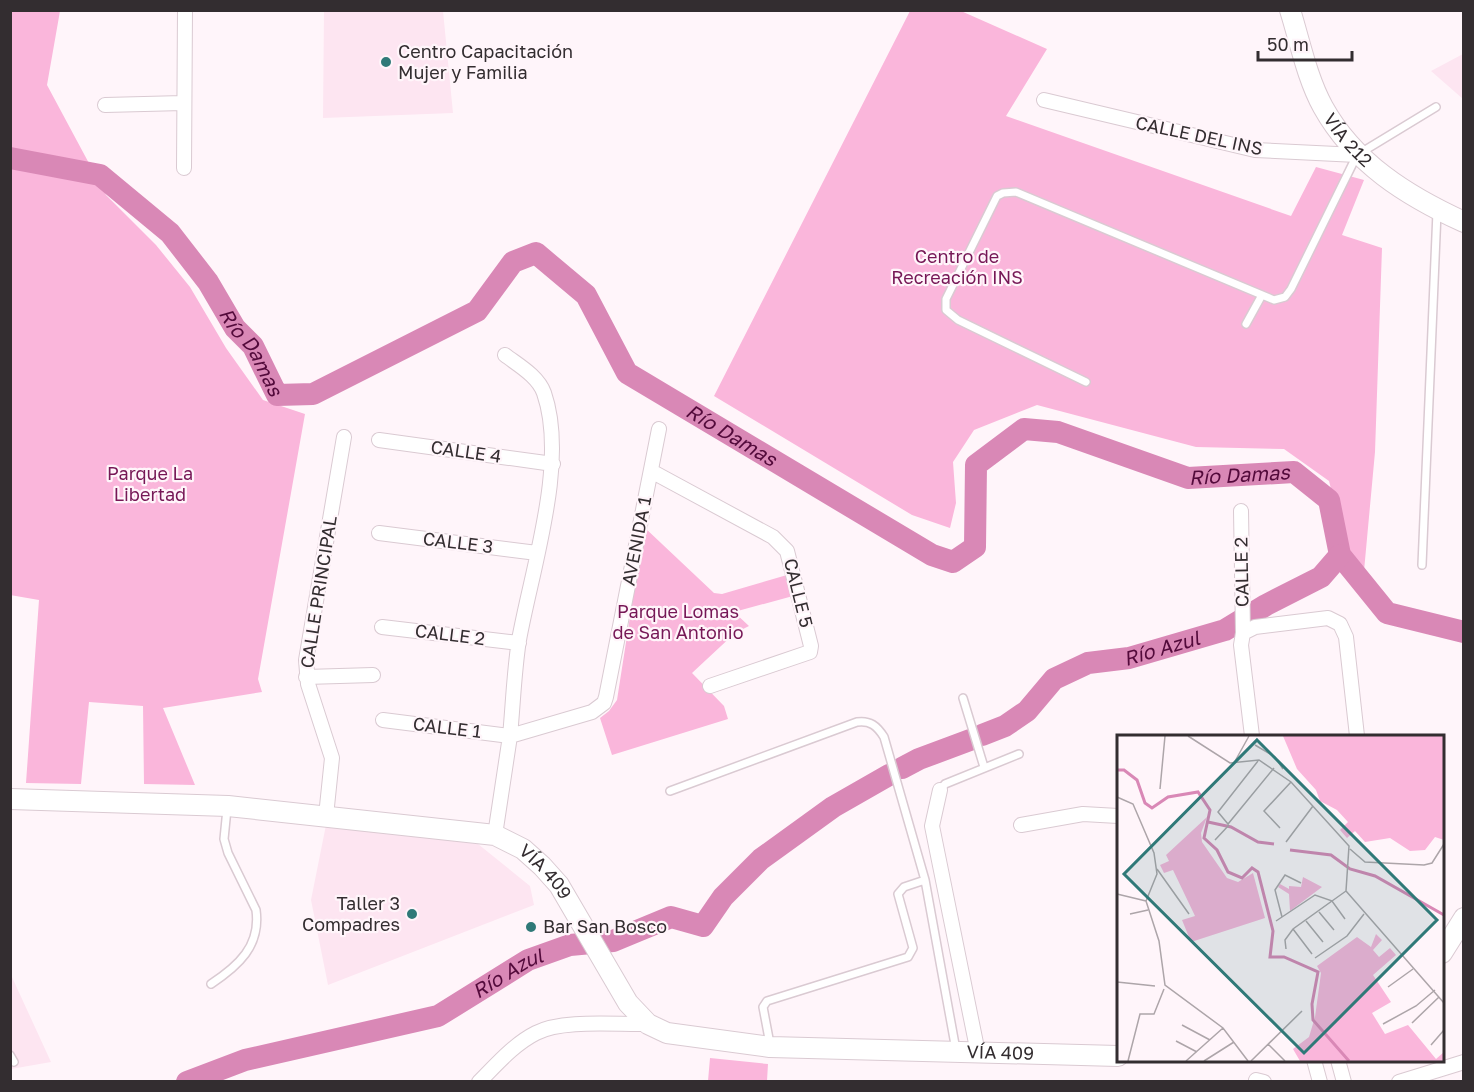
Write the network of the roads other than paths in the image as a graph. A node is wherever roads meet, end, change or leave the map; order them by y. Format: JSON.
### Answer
{"nodes":[{"id":1,"x":185,"y":10,"type":"edge"},
{"id":2,"x":1290,"y":10,"type":"edge"},
{"id":3,"x":1044,"y":100,"type":"dead end"},
{"id":4,"x":183,"y":103,"type":"junction"},
{"id":5,"x":105,"y":105,"type":"dead end"},
{"id":6,"x":1436,"y":107,"type":"dead end"},
{"id":7,"x":1357,"y":155,"type":"junction"},
{"id":8,"x":184,"y":168,"type":"dead end"},
{"id":9,"x":1437,"y":210,"type":"junction"},
{"id":10,"x":1464,"y":222,"type":"edge"},
{"id":11,"x":1262,"y":295,"type":"junction"},
{"id":12,"x":1246,"y":324,"type":"dead end"},
{"id":13,"x":505,"y":355,"type":"dead end"},
{"id":14,"x":1086,"y":381,"type":"dead end"},
{"id":15,"x":659,"y":429,"type":"dead end"},
{"id":16,"x":344,"y":437,"type":"dead end"},
{"id":17,"x":379,"y":440,"type":"dead end"},
{"id":18,"x":553,"y":464,"type":"junction"},
{"id":19,"x":651,"y":471,"type":"junction"},
{"id":20,"x":1241,"y":512,"type":"dead end"},
{"id":21,"x":379,"y":533,"type":"dead end"},
{"id":22,"x":537,"y":553,"type":"junction"},
{"id":23,"x":1422,"y":565,"type":"dead end"},
{"id":24,"x":382,"y":627,"type":"dead end"},
{"id":25,"x":1243,"y":630,"type":"junction"},
{"id":26,"x":519,"y":643,"type":"junction"},
{"id":27,"x":373,"y":675,"type":"dead end"},
{"id":28,"x":306,"y":676,"type":"junction"},
{"id":29,"x":710,"y":686,"type":"dead end"},
{"id":30,"x":963,"y":698,"type":"dead end"},
{"id":31,"x":383,"y":720,"type":"dead end"},
{"id":32,"x":1252,"y":735,"type":"edge"},
{"id":33,"x":1356,"y":735,"type":"edge"},
{"id":34,"x":510,"y":736,"type":"junction"},
{"id":35,"x":1019,"y":754,"type":"dead end"},
{"id":36,"x":984,"y":767,"type":"junction"},
{"id":37,"x":940,"y":790,"type":"joint"},
{"id":38,"x":670,"y":791,"type":"dead end"},
{"id":39,"x":10,"y":799,"type":"edge"},
{"id":40,"x":228,"y":806,"type":"junction"},
{"id":41,"x":326,"y":816,"type":"junction"},
{"id":42,"x":1117,"y":816,"type":"edge"},
{"id":43,"x":1021,"y":825,"type":"dead end"},
{"id":44,"x":495,"y":835,"type":"junction"},
{"id":45,"x":925,"y":880,"type":"junction"},
{"id":46,"x":1464,"y":918,"type":"edge"},
{"id":47,"x":1444,"y":952,"type":"edge"},
{"id":48,"x":211,"y":984,"type":"dead end"},
{"id":49,"x":648,"y":1024,"type":"junction"},
{"id":50,"x":770,"y":1047,"type":"junction"},
{"id":51,"x":956,"y":1052,"type":"junction"},
{"id":52,"x":978,"y":1053,"type":"junction"},
{"id":53,"x":1117,"y":1056,"type":"edge"},
{"id":54,"x":1315,"y":1062,"type":"edge"},
{"id":55,"x":1339,"y":1062,"type":"edge"},
{"id":56,"x":1464,"y":1062,"type":"edge"},
{"id":57,"x":478,"y":1082,"type":"edge"},
{"id":58,"x":1320,"y":1082,"type":"edge"},
{"id":59,"x":1344,"y":1082,"type":"edge"},
{"id":60,"x":1399,"y":1082,"type":"edge"}],
"edges":[{"from":1,"to":4,"type":"street"},
{"from":2,"to":7,"type":"street","name":"VÍA 212"},
{"from":3,"to":7,"type":"street","name":"CALLE DEL INS"},
{"from":4,"to":5,"type":"street"},
{"from":4,"to":8,"type":"street"},
{"from":6,"to":7,"type":"lane"},
{"from":7,"to":9,"type":"street","name":"VÍA 212"},
{"from":7,"to":11,"type":"lane"},
{"from":9,"to":10,"type":"street","name":"VÍA 212"},
{"from":9,"to":23,"type":"lane"},
{"from":11,"to":12,"type":"lane"},
{"from":11,"to":14,"type":"lane"},
{"from":13,"to":18,"type":"street"},
{"from":15,"to":19,"type":"street","name":"AVENIDA 1"},
{"from":16,"to":28,"type":"street","name":"CALLE PRINCIPAL"},
{"from":17,"to":18,"type":"street","name":"CALLE 4"},
{"from":18,"to":22,"type":"street"},
{"from":19,"to":29,"type":"street","name":"CALLE 5"},
{"from":19,"to":34,"type":"street","name":"AVENIDA 1"},
{"from":20,"to":25,"type":"street","name":"CALLE 2"},
{"from":21,"to":22,"type":"street","name":"CALLE 3"},
{"from":22,"to":26,"type":"street"},
{"from":24,"to":26,"type":"street","name":"CALLE 2"},
{"from":25,"to":32,"type":"street","name":"CALLE 2"},
{"from":25,"to":33,"type":"street"},
{"from":26,"to":34,"type":"street"},
{"from":27,"to":28,"type":"street"},
{"from":28,"to":41,"type":"street","name":"CALLE PRINCIPAL"},
{"from":30,"to":36,"type":"lane"},
{"from":31,"to":34,"type":"street","name":"CALLE 1"},
{"from":34,"to":44,"type":"street"},
{"from":35,"to":36,"type":"lane"},
{"from":36,"to":37,"type":"lane"},
{"from":37,"to":52,"type":"street"},
{"from":38,"to":45,"type":"lane"},
{"from":39,"to":40,"type":"street","name":"VÍA 409"},
{"from":40,"to":41,"type":"street","name":"VÍA 409"},
{"from":40,"to":48,"type":"lane"},
{"from":41,"to":44,"type":"street","name":"VÍA 409"},
{"from":42,"to":43,"type":"street"},
{"from":44,"to":49,"type":"street","name":"VÍA 409"},
{"from":45,"to":50,"type":"lane"},
{"from":45,"to":51,"type":"lane"},
{"from":46,"to":47,"type":"street"},
{"from":49,"to":50,"type":"street","name":"VÍA 409"},
{"from":49,"to":57,"type":"street"},
{"from":50,"to":51,"type":"street","name":"VÍA 409"},
{"from":51,"to":52,"type":"street","name":"VÍA 409"},
{"from":52,"to":53,"type":"street","name":"VÍA 409"},
{"from":54,"to":58,"type":"street"},
{"from":55,"to":59,"type":"street"},
{"from":56,"to":60,"type":"street"}]}
